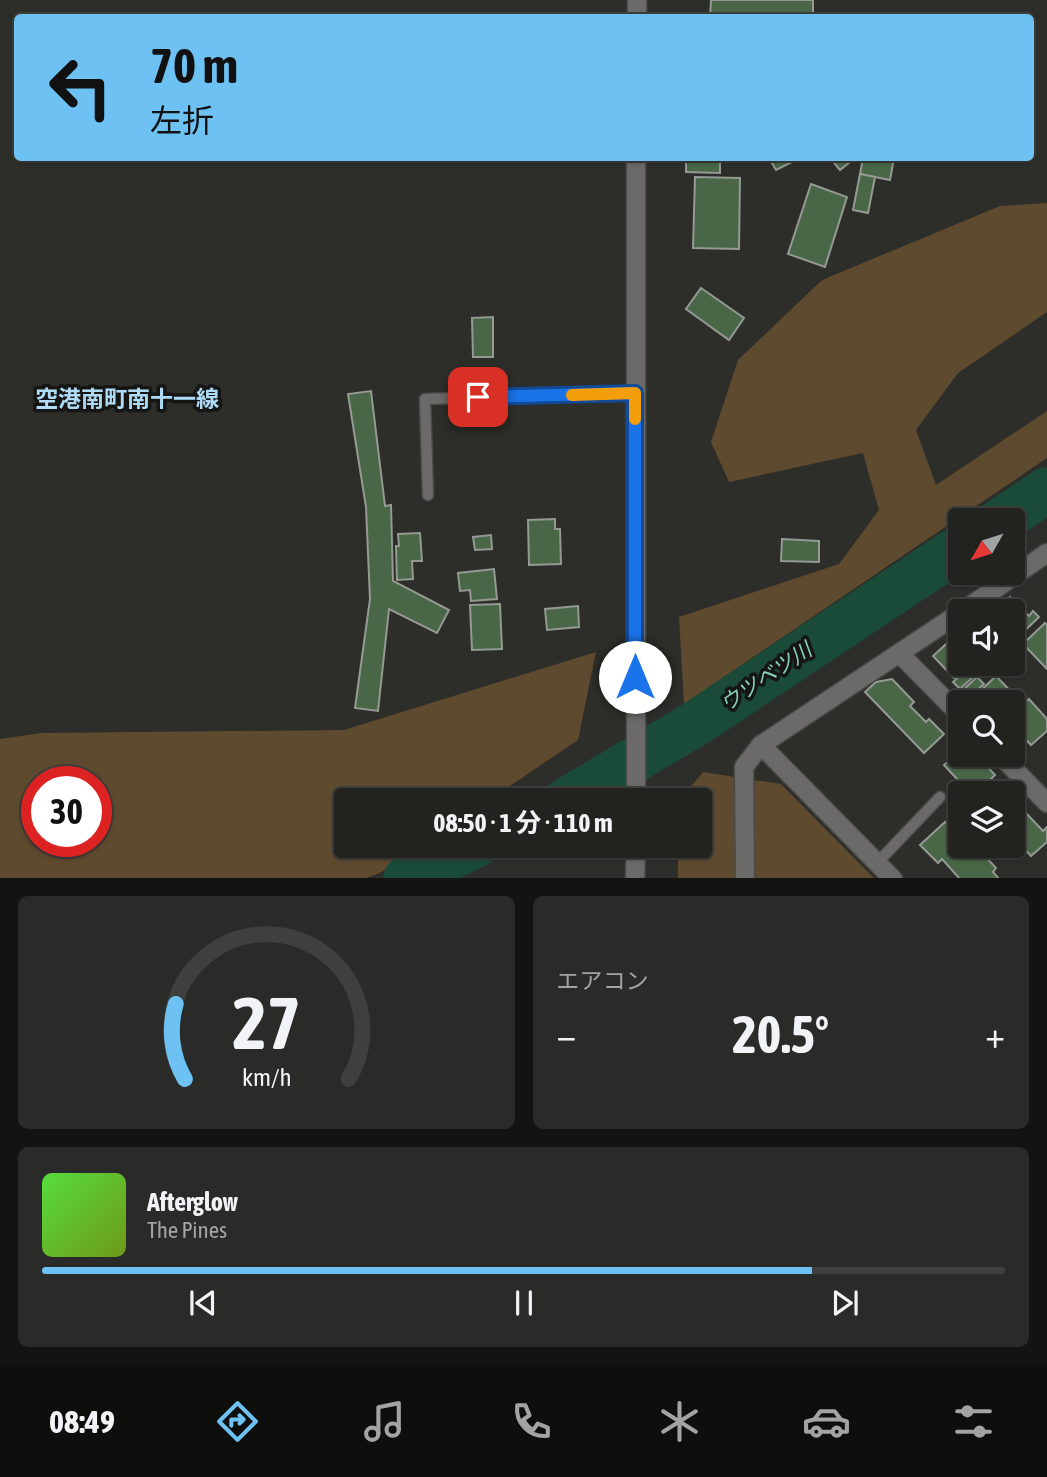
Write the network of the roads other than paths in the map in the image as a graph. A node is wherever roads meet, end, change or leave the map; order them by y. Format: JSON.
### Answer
{"nodes":[{"id":1,"x":636,"y":161,"type":"edge"},
{"id":2,"x":635,"y":393,"type":"junction"},
{"id":3,"x":428,"y":495,"type":"dead end"},
{"id":4,"x":1046,"y":555,"type":"edge"},
{"id":5,"x":981,"y":599,"type":"edge"},
{"id":6,"x":948,"y":621,"type":"edge"},
{"id":7,"x":900,"y":654,"type":"junction"},
{"id":8,"x":948,"y":703,"type":"edge"},
{"id":9,"x":761,"y":745,"type":"junction"},
{"id":10,"x":1012,"y":767,"type":"edge"},
{"id":11,"x":636,"y":788,"type":"edge"},
{"id":12,"x":940,"y":797,"type":"dead end"},
{"id":13,"x":1047,"y":803,"type":"edge"},
{"id":14,"x":636,"y":858,"type":"edge"},
{"id":15,"x":877,"y":863,"type":"junction"},
{"id":16,"x":635,"y":878,"type":"edge"},
{"id":17,"x":745,"y":878,"type":"edge"},
{"id":18,"x":893,"y":878,"type":"edge"}],
"edges":[{"from":1,"to":2,"type":"street"},
{"from":2,"to":3,"type":"lane"},
{"from":2,"to":11,"type":"street"},
{"from":4,"to":5,"type":"street"},
{"from":6,"to":7,"type":"street"},
{"from":7,"to":8,"type":"street"},
{"from":7,"to":9,"type":"street"},
{"from":9,"to":15,"type":"street"},
{"from":9,"to":17,"type":"street"},
{"from":10,"to":13,"type":"street"},
{"from":12,"to":15,"type":"lane"},
{"from":14,"to":16,"type":"street"},
{"from":15,"to":18,"type":"street"}]}
